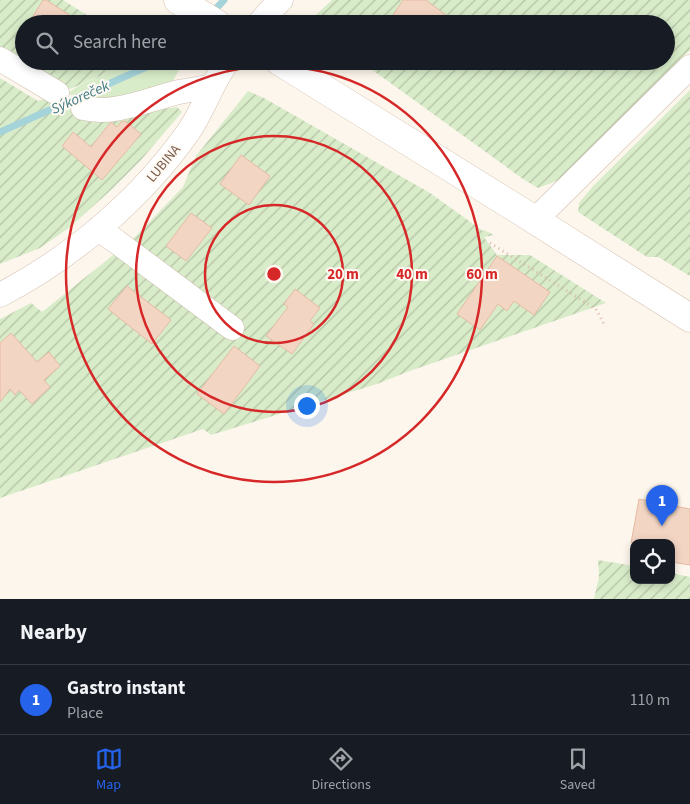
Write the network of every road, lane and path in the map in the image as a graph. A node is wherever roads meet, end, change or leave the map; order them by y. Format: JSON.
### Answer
{"nodes":[{"id":1,"x":178,"y":0,"type":"edge"},
{"id":2,"x":281,"y":0,"type":"edge"},
{"id":3,"x":202,"y":15,"type":"edge"},
{"id":4,"x":266,"y":15,"type":"edge"},
{"id":5,"x":0,"y":59,"type":"edge"},
{"id":6,"x":690,"y":67,"type":"edge"},
{"id":7,"x":15,"y":68,"type":"edge"},
{"id":8,"x":18,"y":70,"type":"edge"},
{"id":9,"x":223,"y":70,"type":"edge"},
{"id":10,"x":293,"y":70,"type":"edge"},
{"id":11,"x":214,"y":86,"type":"junction"},
{"id":12,"x":57,"y":93,"type":"dead end"},
{"id":13,"x":83,"y":108,"type":"dead end"},
{"id":14,"x":535,"y":220,"type":"junction"},
{"id":15,"x":98,"y":229,"type":"junction"},
{"id":16,"x":490,"y":243,"type":"dead end"},
{"id":17,"x":0,"y":295,"type":"edge"},
{"id":18,"x":690,"y":318,"type":"edge"},
{"id":19,"x":604,"y":324,"type":"dead end"},
{"id":20,"x":232,"y":328,"type":"dead end"}],
"edges":[{"from":1,"to":3,"type":"main road"},
{"from":2,"to":4,"type":"street"},
{"from":5,"to":7,"type":"street"},
{"from":6,"to":14,"type":"street"},
{"from":8,"to":12,"type":"street"},
{"from":9,"to":11,"type":"street","name":"LUBINA"},
{"from":10,"to":14,"type":"main road"},
{"from":11,"to":13,"type":"street"},
{"from":11,"to":15,"type":"street","name":"LUBINA"},
{"from":14,"to":18,"type":"main road"},
{"from":15,"to":17,"type":"street","name":"LUBINA"},
{"from":15,"to":20,"type":"street"},
{"from":16,"to":19,"type":"path"}]}
